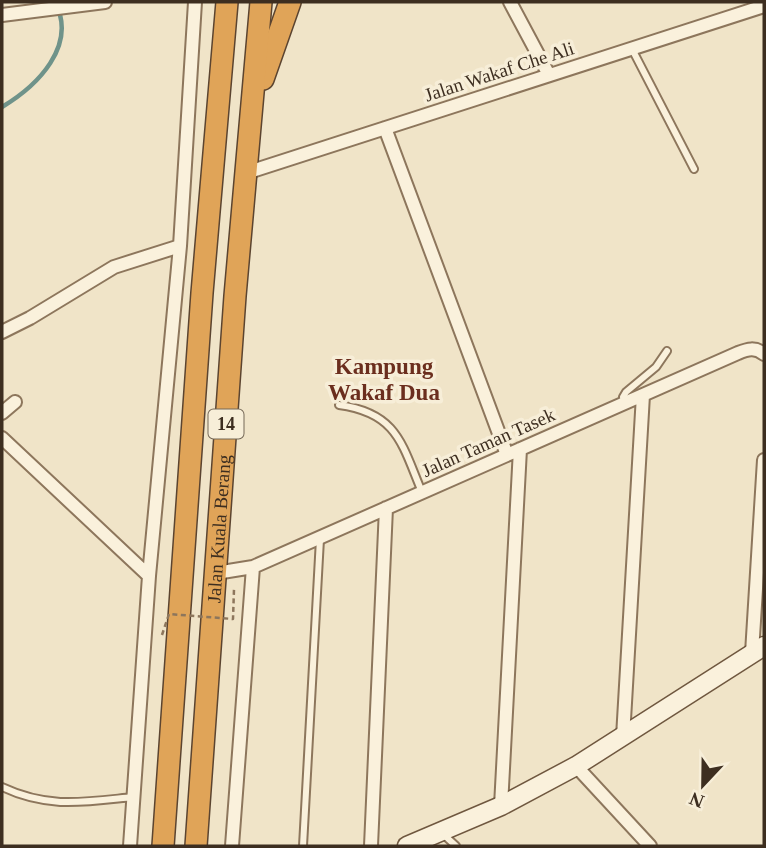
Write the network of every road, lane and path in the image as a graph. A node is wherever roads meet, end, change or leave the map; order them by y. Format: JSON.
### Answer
{"nodes":[{"id":1,"x":105,"y":2,"type":"edge"},
{"id":2,"x":195,"y":2,"type":"edge"},
{"id":3,"x":228,"y":2,"type":"edge"},
{"id":4,"x":261,"y":2,"type":"edge"},
{"id":5,"x":290,"y":2,"type":"edge"},
{"id":6,"x":510,"y":2,"type":"edge"},
{"id":7,"x":764,"y":6,"type":"edge"},
{"id":8,"x":7,"y":14,"type":"edge"},
{"id":9,"x":632,"y":49,"type":"junction"},
{"id":10,"x":549,"y":75,"type":"junction"},
{"id":11,"x":252,"y":109,"type":"junction"},
{"id":12,"x":385,"y":128,"type":"junction"},
{"id":13,"x":694,"y":169,"type":"dead end"},
{"id":14,"x":246,"y":173,"type":"junction"},
{"id":15,"x":180,"y":246,"type":"junction"},
{"id":16,"x":2,"y":332,"type":"edge"},
{"id":17,"x":667,"y":352,"type":"dead end"},
{"id":18,"x":764,"y":354,"type":"edge"},
{"id":19,"x":643,"y":395,"type":"junction"},
{"id":20,"x":15,"y":402,"type":"dead end"},
{"id":21,"x":624,"y":403,"type":"junction"},
{"id":22,"x":339,"y":405,"type":"dead end"},
{"id":23,"x":2,"y":413,"type":"edge"},
{"id":24,"x":2,"y":438,"type":"edge"},
{"id":25,"x":520,"y":449,"type":"junction"},
{"id":26,"x":506,"y":455,"type":"junction"},
{"id":27,"x":764,"y":460,"type":"edge"},
{"id":28,"x":422,"y":492,"type":"junction"},
{"id":29,"x":386,"y":508,"type":"junction"},
{"id":30,"x":320,"y":537,"type":"junction"},
{"id":31,"x":253,"y":567,"type":"junction"},
{"id":32,"x":216,"y":573,"type":"junction"},
{"id":33,"x":149,"y":576,"type":"junction"},
{"id":34,"x":233,"y":589,"type":"dead end"},
{"id":35,"x":162,"y":635,"type":"dead end"},
{"id":36,"x":758,"y":650,"type":"edge"},
{"id":37,"x":623,"y":737,"type":"junction"},
{"id":38,"x":576,"y":766,"type":"junction"},
{"id":39,"x":2,"y":788,"type":"edge"},
{"id":40,"x":134,"y":797,"type":"junction"},
{"id":41,"x":501,"y":806,"type":"junction"},
{"id":42,"x":442,"y":832,"type":"junction"},
{"id":43,"x":130,"y":846,"type":"edge"},
{"id":44,"x":163,"y":846,"type":"edge"},
{"id":45,"x":197,"y":846,"type":"edge"},
{"id":46,"x":232,"y":846,"type":"edge"},
{"id":47,"x":303,"y":846,"type":"edge"},
{"id":48,"x":371,"y":846,"type":"edge"},
{"id":49,"x":407,"y":846,"type":"edge"},
{"id":50,"x":456,"y":846,"type":"edge"},
{"id":51,"x":650,"y":846,"type":"edge"}],
"edges":[{"from":1,"to":8,"type":"street"},
{"from":2,"to":15,"type":"street"},
{"from":3,"to":44,"type":"highway","name":"Jalan Kuala Berang","number":"14"},
{"from":4,"to":11,"type":"highway","name":"Jalan Kuala Berang","number":"14"},
{"from":5,"to":11,"type":"highway"},
{"from":6,"to":10,"type":"street"},
{"from":7,"to":9,"type":"street","name":"Jalan Wakaf Che Ali"},
{"from":9,"to":10,"type":"street","name":"Jalan Wakaf Che Ali"},
{"from":9,"to":13,"type":"lane"},
{"from":10,"to":12,"type":"street","name":"Jalan Wakaf Che Ali"},
{"from":11,"to":14,"type":"highway","name":"Jalan Kuala Berang","number":"14"},
{"from":12,"to":14,"type":"street","name":"Jalan Wakaf Che Ali"},
{"from":12,"to":26,"type":"street"},
{"from":14,"to":32,"type":"highway","name":"Jalan Kuala Berang","number":"14"},
{"from":15,"to":16,"type":"street"},
{"from":15,"to":33,"type":"street"},
{"from":17,"to":21,"type":"lane"},
{"from":18,"to":19,"type":"street","name":"Jalan Taman Tasek"},
{"from":19,"to":21,"type":"street","name":"Jalan Taman Tasek"},
{"from":19,"to":37,"type":"street"},
{"from":20,"to":23,"type":"street"},
{"from":21,"to":25,"type":"street","name":"Jalan Taman Tasek"},
{"from":22,"to":28,"type":"lane"},
{"from":24,"to":33,"type":"street"},
{"from":25,"to":26,"type":"street","name":"Jalan Taman Tasek"},
{"from":25,"to":41,"type":"street"},
{"from":26,"to":28,"type":"street","name":"Jalan Taman Tasek"},
{"from":27,"to":36,"type":"street"},
{"from":28,"to":29,"type":"street","name":"Jalan Taman Tasek"},
{"from":29,"to":30,"type":"street","name":"Jalan Taman Tasek"},
{"from":29,"to":48,"type":"street"},
{"from":30,"to":31,"type":"street","name":"Jalan Taman Tasek"},
{"from":30,"to":47,"type":"lane"},
{"from":31,"to":32,"type":"street","name":"Jalan Taman Tasek"},
{"from":31,"to":46,"type":"street"},
{"from":32,"to":45,"type":"highway","name":"Jalan Kuala Berang","number":"14"},
{"from":33,"to":40,"type":"street"},
{"from":34,"to":35,"type":"path","bridge":true},
{"from":36,"to":37,"type":"street"},
{"from":37,"to":38,"type":"street"},
{"from":38,"to":41,"type":"street"},
{"from":38,"to":51,"type":"street"},
{"from":39,"to":40,"type":"lane"},
{"from":40,"to":43,"type":"street"},
{"from":41,"to":42,"type":"street"},
{"from":42,"to":49,"type":"street"},
{"from":42,"to":50,"type":"lane"}]}
